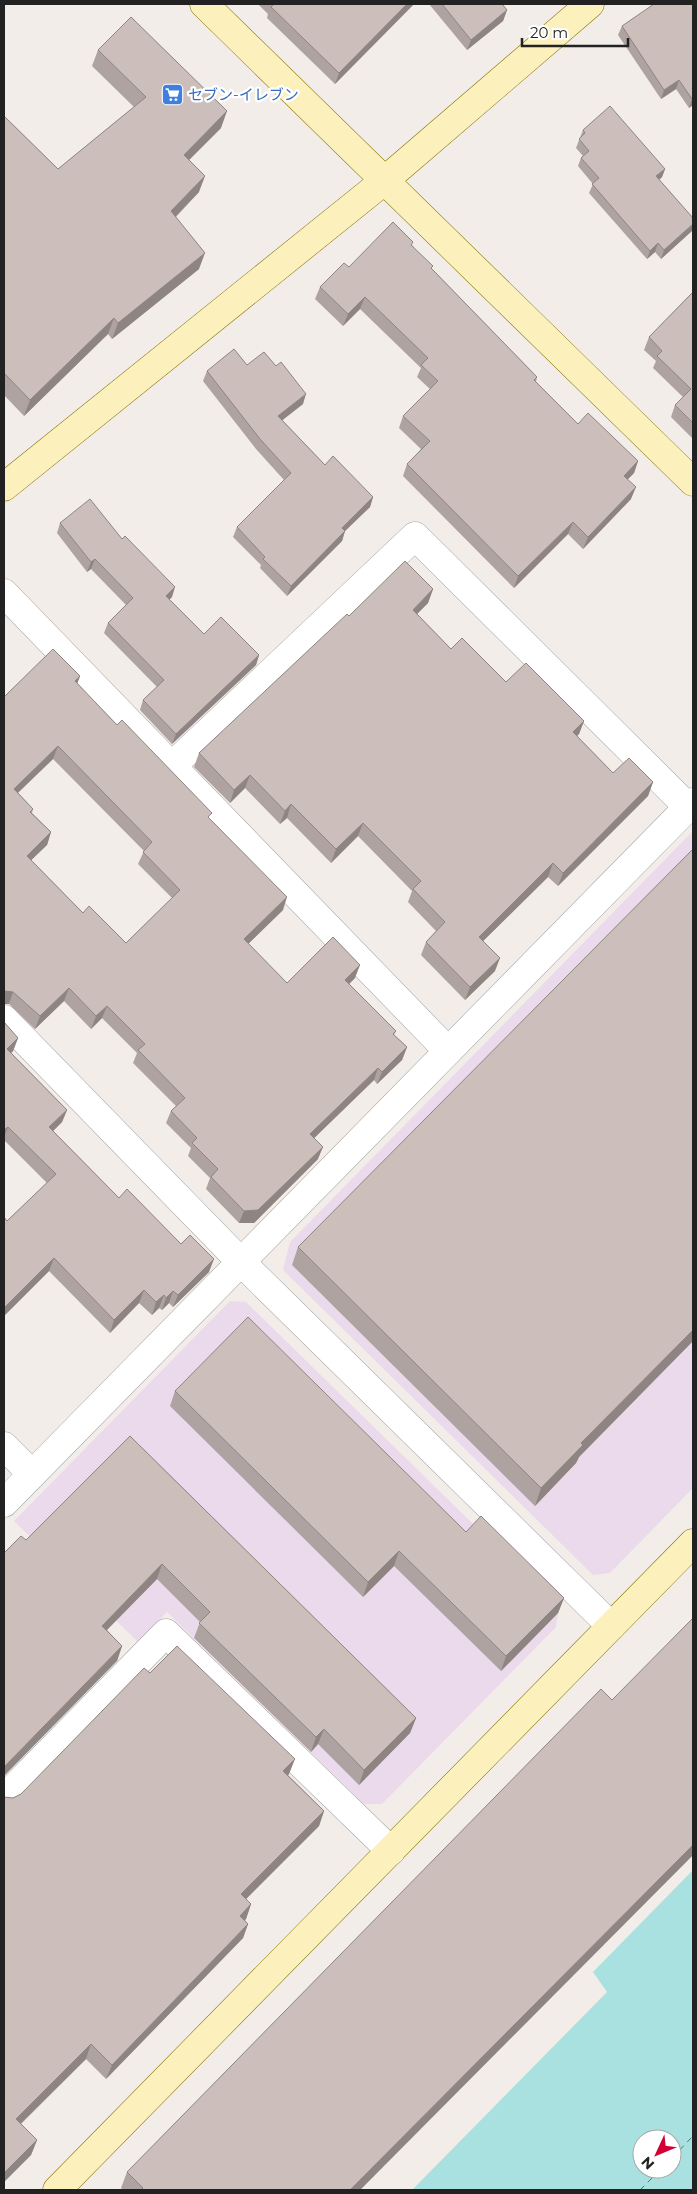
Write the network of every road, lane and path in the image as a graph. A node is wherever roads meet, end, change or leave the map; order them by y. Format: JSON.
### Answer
{"nodes":[{"id":1,"x":204,"y":4,"type":"edge"},
{"id":2,"x":590,"y":4,"type":"edge"},
{"id":3,"x":384,"y":181,"type":"junction"},
{"id":4,"x":693,"y":482,"type":"edge"},
{"id":5,"x":4,"y":487,"type":"edge"},
{"id":6,"x":4,"y":593,"type":"edge"},
{"id":7,"x":172,"y":766,"type":"junction"},
{"id":8,"x":691,"y":804,"type":"edge"},
{"id":9,"x":4,"y":1018,"type":"edge"},
{"id":10,"x":448,"y":1051,"type":"junction"},
{"id":11,"x":240,"y":1262,"type":"junction"},
{"id":12,"x":4,"y":1446,"type":"edge"},
{"id":13,"x":32,"y":1474,"type":"junction"},
{"id":14,"x":4,"y":1503,"type":"edge"},
{"id":15,"x":693,"y":1543,"type":"edge"},
{"id":16,"x":611,"y":1626,"type":"junction"},
{"id":17,"x":4,"y":1798,"type":"edge"},
{"id":18,"x":391,"y":1851,"type":"junction"},
{"id":19,"x":56,"y":2190,"type":"edge"}],
"edges":[{"from":1,"to":3,"type":"street"},
{"from":2,"to":3,"type":"street"},
{"from":3,"to":4,"type":"street"},
{"from":3,"to":5,"type":"street"},
{"from":6,"to":7,"type":"street"},
{"from":7,"to":8,"type":"street"},
{"from":7,"to":10,"type":"street"},
{"from":8,"to":10,"type":"street"},
{"from":9,"to":11,"type":"street"},
{"from":10,"to":11,"type":"street"},
{"from":11,"to":13,"type":"street"},
{"from":11,"to":16,"type":"street"},
{"from":12,"to":13,"type":"street"},
{"from":13,"to":14,"type":"street"},
{"from":15,"to":16,"type":"street"},
{"from":16,"to":18,"type":"street"},
{"from":17,"to":18,"type":"street"},
{"from":18,"to":19,"type":"street"}]}
